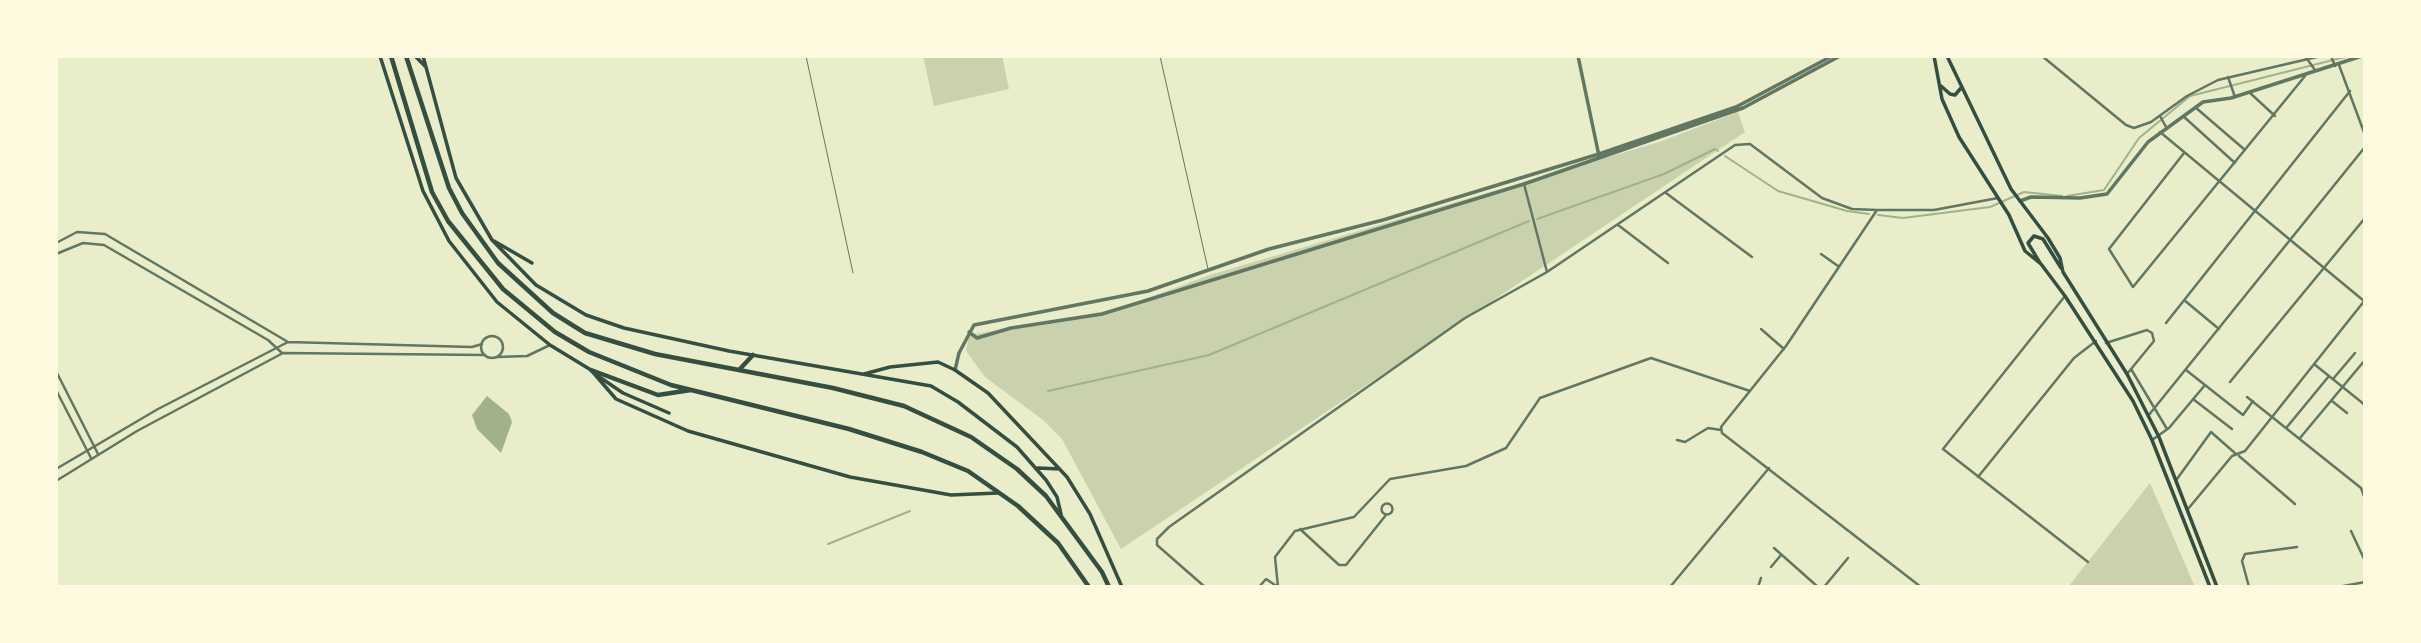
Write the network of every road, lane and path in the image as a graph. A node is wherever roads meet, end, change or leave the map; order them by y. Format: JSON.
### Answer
{"nodes":[{"id":1,"x":380,"y":56,"type":"edge"},
{"id":2,"x":391,"y":56,"type":"edge"},
{"id":3,"x":406,"y":56,"type":"edge"},
{"id":4,"x":415,"y":56,"type":"edge"},
{"id":5,"x":423,"y":56,"type":"edge"},
{"id":6,"x":806,"y":56,"type":"edge"},
{"id":7,"x":1160,"y":56,"type":"edge"},
{"id":8,"x":1578,"y":56,"type":"edge"},
{"id":9,"x":1832,"y":56,"type":"edge"},
{"id":10,"x":1840,"y":56,"type":"edge"},
{"id":11,"x":1934,"y":56,"type":"edge"},
{"id":12,"x":1947,"y":56,"type":"edge"},
{"id":13,"x":2042,"y":56,"type":"edge"},
{"id":14,"x":2305,"y":56,"type":"edge"},
{"id":15,"x":2321,"y":56,"type":"edge"},
{"id":16,"x":2331,"y":56,"type":"edge"},
{"id":17,"x":2362,"y":56,"type":"edge"},
{"id":18,"x":2311,"y":61,"type":"junction"},
{"id":19,"x":2336,"y":65,"type":"junction"},
{"id":20,"x":427,"y":68,"type":"junction"},
{"id":21,"x":2315,"y":71,"type":"junction"},
{"id":22,"x":2305,"y":76,"type":"junction"},
{"id":23,"x":2229,"y":79,"type":"junction"},
{"id":24,"x":1940,"y":84,"type":"junction"},
{"id":25,"x":1961,"y":86,"type":"junction"},
{"id":26,"x":2350,"y":91,"type":"junction"},
{"id":27,"x":2249,"y":92,"type":"junction"},
{"id":28,"x":2234,"y":95,"type":"junction"},
{"id":29,"x":2195,"y":107,"type":"junction"},
{"id":30,"x":2183,"y":116,"type":"junction"},
{"id":31,"x":2275,"y":116,"type":"junction"},
{"id":32,"x":2161,"y":117,"type":"junction"},
{"id":33,"x":2165,"y":125,"type":"junction"},
{"id":34,"x":2160,"y":132,"type":"junction"},
{"id":35,"x":2365,"y":135,"type":"edge"},
{"id":36,"x":2365,"y":147,"type":"edge"},
{"id":37,"x":2245,"y":150,"type":"junction"},
{"id":38,"x":2184,"y":153,"type":"junction"},
{"id":39,"x":1599,"y":156,"type":"junction"},
{"id":40,"x":2235,"y":163,"type":"junction"},
{"id":41,"x":2221,"y":182,"type":"junction"},
{"id":42,"x":1524,"y":184,"type":"junction"},
{"id":43,"x":1666,"y":193,"type":"junction"},
{"id":44,"x":1999,"y":199,"type":"junction"},
{"id":45,"x":2020,"y":200,"type":"junction"},
{"id":46,"x":1877,"y":210,"type":"junction"},
{"id":47,"x":2256,"y":211,"type":"junction"},
{"id":48,"x":2365,"y":218,"type":"edge"},
{"id":49,"x":1618,"y":225,"type":"junction"},
{"id":50,"x":492,"y":240,"type":"junction"},
{"id":51,"x":2289,"y":240,"type":"junction"},
{"id":52,"x":56,"y":243,"type":"edge"},
{"id":53,"x":56,"y":254,"type":"edge"},
{"id":54,"x":1821,"y":254,"type":"dead end"},
{"id":55,"x":1752,"y":257,"type":"dead end"},
{"id":56,"x":532,"y":263,"type":"dead end"},
{"id":57,"x":1668,"y":263,"type":"dead end"},
{"id":58,"x":2041,"y":264,"type":"junction"},
{"id":59,"x":1838,"y":266,"type":"junction"},
{"id":60,"x":2324,"y":268,"type":"junction"},
{"id":61,"x":1208,"y":270,"type":"junction"},
{"id":62,"x":853,"y":272,"type":"dead end"},
{"id":63,"x":1547,"y":272,"type":"junction"},
{"id":64,"x":2063,"y":272,"type":"junction"},
{"id":65,"x":2065,"y":296,"type":"junction"},
{"id":66,"x":2184,"y":300,"type":"junction"},
{"id":67,"x":2365,"y":301,"type":"edge"},
{"id":68,"x":2166,"y":323,"type":"dead end"},
{"id":69,"x":1761,"y":329,"type":"dead end"},
{"id":70,"x":2219,"y":329,"type":"junction"},
{"id":71,"x":969,"y":332,"type":"junction"},
{"id":72,"x":2096,"y":341,"type":"junction"},
{"id":73,"x":288,"y":342,"type":"junction"},
{"id":74,"x":2106,"y":343,"type":"junction"},
{"id":75,"x":482,"y":344,"type":"junction"},
{"id":76,"x":551,"y":345,"type":"junction"},
{"id":77,"x":276,"y":348,"type":"junction"},
{"id":78,"x":1784,"y":349,"type":"junction"},
{"id":79,"x":282,"y":353,"type":"junction"},
{"id":80,"x":2355,"y":354,"type":"dead end"},
{"id":81,"x":485,"y":355,"type":"junction"},
{"id":82,"x":753,"y":355,"type":"junction"},
{"id":83,"x":497,"y":357,"type":"junction"},
{"id":84,"x":2365,"y":360,"type":"edge"},
{"id":85,"x":2314,"y":364,"type":"junction"},
{"id":86,"x":2131,"y":369,"type":"junction"},
{"id":87,"x":2186,"y":369,"type":"junction"},
{"id":88,"x":591,"y":370,"type":"junction"},
{"id":89,"x":739,"y":370,"type":"junction"},
{"id":90,"x":955,"y":370,"type":"junction"},
{"id":91,"x":56,"y":371,"type":"edge"},
{"id":92,"x":864,"y":374,"type":"junction"},
{"id":93,"x":2127,"y":374,"type":"junction"},
{"id":94,"x":2331,"y":377,"type":"junction"},
{"id":95,"x":2230,"y":382,"type":"dead end"},
{"id":96,"x":2205,"y":385,"type":"junction"},
{"id":97,"x":2343,"y":387,"type":"junction"},
{"id":98,"x":56,"y":390,"type":"edge"},
{"id":99,"x":692,"y":390,"type":"junction"},
{"id":100,"x":1750,"y":391,"type":"junction"},
{"id":101,"x":2247,"y":397,"type":"dead end"},
{"id":102,"x":2193,"y":399,"type":"junction"},
{"id":103,"x":2253,"y":401,"type":"junction"},
{"id":104,"x":2332,"y":401,"type":"junction"},
{"id":105,"x":2365,"y":405,"type":"edge"},
{"id":106,"x":2155,"y":408,"type":"junction"},
{"id":107,"x":158,"y":409,"type":"junction"},
{"id":108,"x":670,"y":413,"type":"dead end"},
{"id":109,"x":2347,"y":413,"type":"dead end"},
{"id":110,"x":2148,"y":416,"type":"junction"},
{"id":111,"x":2272,"y":416,"type":"junction"},
{"id":112,"x":162,"y":418,"type":"junction"},
{"id":113,"x":2286,"y":428,"type":"junction"},
{"id":114,"x":2168,"y":429,"type":"junction"},
{"id":115,"x":2232,"y":429,"type":"dead end"},
{"id":116,"x":1721,"y":430,"type":"junction"},
{"id":117,"x":2158,"y":436,"type":"junction"},
{"id":118,"x":2300,"y":438,"type":"junction"},
{"id":119,"x":1677,"y":440,"type":"dead end"},
{"id":120,"x":2152,"y":440,"type":"junction"},
{"id":121,"x":93,"y":445,"type":"junction"},
{"id":122,"x":86,"y":449,"type":"junction"},
{"id":123,"x":98,"y":454,"type":"junction"},
{"id":124,"x":2238,"y":455,"type":"junction"},
{"id":125,"x":91,"y":458,"type":"junction"},
{"id":126,"x":1037,"y":468,"type":"junction"},
{"id":127,"x":1769,"y":468,"type":"junction"},
{"id":128,"x":56,"y":469,"type":"edge"},
{"id":129,"x":1060,"y":469,"type":"junction"},
{"id":130,"x":1978,"y":477,"type":"junction"},
{"id":131,"x":2176,"y":480,"type":"junction"},
{"id":132,"x":56,"y":481,"type":"edge"},
{"id":133,"x":999,"y":493,"type":"junction"},
{"id":134,"x":2364,"y":493,"type":"edge"},
{"id":135,"x":2365,"y":499,"type":"edge"},
{"id":136,"x":2295,"y":504,"type":"dead end"},
{"id":137,"x":2188,"y":510,"type":"junction"},
{"id":138,"x":1061,"y":514,"type":"junction"},
{"id":139,"x":1386,"y":514,"type":"dead end"},
{"id":140,"x":1300,"y":529,"type":"junction"},
{"id":141,"x":2351,"y":531,"type":"dead end"},
{"id":142,"x":2297,"y":547,"type":"dead end"},
{"id":143,"x":1774,"y":548,"type":"dead end"},
{"id":144,"x":1781,"y":555,"type":"junction"},
{"id":145,"x":1848,"y":558,"type":"dead end"},
{"id":146,"x":2365,"y":561,"type":"edge"},
{"id":147,"x":2088,"y":562,"type":"dead end"},
{"id":148,"x":1771,"y":567,"type":"dead end"},
{"id":149,"x":1761,"y":578,"type":"dead end"},
{"id":150,"x":2365,"y":582,"type":"edge"},
{"id":151,"x":1089,"y":587,"type":"edge"},
{"id":152,"x":1109,"y":587,"type":"edge"},
{"id":153,"x":1122,"y":587,"type":"edge"},
{"id":154,"x":1205,"y":587,"type":"edge"},
{"id":155,"x":1259,"y":587,"type":"edge"},
{"id":156,"x":1278,"y":587,"type":"edge"},
{"id":157,"x":1670,"y":587,"type":"edge"},
{"id":158,"x":1758,"y":587,"type":"edge"},
{"id":159,"x":1818,"y":587,"type":"edge"},
{"id":160,"x":1824,"y":587,"type":"edge"},
{"id":161,"x":1921,"y":587,"type":"edge"},
{"id":162,"x":2210,"y":587,"type":"edge"},
{"id":163,"x":2217,"y":587,"type":"edge"},
{"id":164,"x":2249,"y":587,"type":"edge"},
{"id":165,"x":2338,"y":587,"type":"edge"}],
"edges":[{"from":1,"to":76,"type":"main road"},
{"from":2,"to":99,"type":"highway"},
{"from":3,"to":89,"type":"highway"},
{"from":4,"to":20,"type":"main road"},
{"from":5,"to":20,"type":"main road"},
{"from":6,"to":62,"type":"lane"},
{"from":7,"to":61,"type":"lane"},
{"from":8,"to":39,"type":"street"},
{"from":9,"to":39,"type":"street"},
{"from":10,"to":39,"type":"street"},
{"from":11,"to":24,"type":"main road"},
{"from":12,"to":25,"type":"main road"},
{"from":13,"to":32,"type":"street"},
{"from":14,"to":18,"type":"street"},
{"from":15,"to":18,"type":"street"},
{"from":16,"to":19,"type":"street"},
{"from":17,"to":19,"type":"street"},
{"from":18,"to":21,"type":"street"},
{"from":18,"to":23,"type":"street"},
{"from":19,"to":21,"type":"street"},
{"from":19,"to":26,"type":"street"},
{"from":20,"to":50,"type":"main road"},
{"from":21,"to":22,"type":"street"},
{"from":22,"to":27,"type":"street"},
{"from":22,"to":31,"type":"street"},
{"from":23,"to":28,"type":"street"},
{"from":23,"to":32,"type":"street"},
{"from":24,"to":25,"type":"main road"},
{"from":24,"to":44,"type":"main road"},
{"from":25,"to":45,"type":"main road"},
{"from":26,"to":35,"type":"street"},
{"from":26,"to":47,"type":"street"},
{"from":27,"to":28,"type":"street"},
{"from":27,"to":31,"type":"street"},
{"from":28,"to":29,"type":"street"},
{"from":29,"to":30,"type":"street"},
{"from":29,"to":37,"type":"street"},
{"from":30,"to":33,"type":"street"},
{"from":30,"to":40,"type":"street"},
{"from":31,"to":37,"type":"street"},
{"from":32,"to":33,"type":"street"},
{"from":33,"to":34,"type":"street"},
{"from":34,"to":38,"type":"street"},
{"from":34,"to":45,"type":"street"},
{"from":36,"to":51,"type":"street"},
{"from":37,"to":40,"type":"street"},
{"from":38,"to":41,"type":"street"},
{"from":38,"to":41,"type":"street"},
{"from":39,"to":42,"type":"street"},
{"from":39,"to":61,"type":"street"},
{"from":40,"to":41,"type":"street"},
{"from":41,"to":47,"type":"street"},
{"from":42,"to":63,"type":"street"},
{"from":42,"to":71,"type":"street"},
{"from":43,"to":46,"type":"street"},
{"from":43,"to":49,"type":"street"},
{"from":43,"to":55,"type":"street"},
{"from":44,"to":46,"type":"street"},
{"from":44,"to":58,"type":"main road"},
{"from":45,"to":64,"type":"main road"},
{"from":46,"to":59,"type":"street"},
{"from":47,"to":51,"type":"street"},
{"from":47,"to":66,"type":"street"},
{"from":48,"to":60,"type":"street"},
{"from":49,"to":57,"type":"street"},
{"from":49,"to":63,"type":"street"},
{"from":50,"to":56,"type":"main road"},
{"from":50,"to":82,"type":"main road"},
{"from":51,"to":60,"type":"street"},
{"from":51,"to":70,"type":"street"},
{"from":52,"to":73,"type":"street"},
{"from":53,"to":77,"type":"street"},
{"from":54,"to":59,"type":"street"},
{"from":58,"to":64,"type":"main road"},
{"from":58,"to":65,"type":"main road"},
{"from":59,"to":78,"type":"street"},
{"from":60,"to":67,"type":"street"},
{"from":60,"to":95,"type":"street"},
{"from":61,"to":71,"type":"street"},
{"from":63,"to":154,"type":"street"},
{"from":64,"to":74,"type":"main road"},
{"from":65,"to":72,"type":"main road"},
{"from":65,"to":130,"type":"street"},
{"from":66,"to":68,"type":"street"},
{"from":66,"to":70,"type":"street"},
{"from":67,"to":85,"type":"street"},
{"from":69,"to":78,"type":"street"},
{"from":70,"to":87,"type":"street"},
{"from":71,"to":90,"type":"street"},
{"from":72,"to":120,"type":"main road"},
{"from":72,"to":130,"type":"street"},
{"from":73,"to":75,"type":"street"},
{"from":73,"to":77,"type":"street"},
{"from":74,"to":86,"type":"street"},
{"from":74,"to":93,"type":"main road"},
{"from":75,"to":81,"type":"street"},
{"from":75,"to":83,"type":"street"},
{"from":76,"to":83,"type":"street"},
{"from":76,"to":88,"type":"main road"},
{"from":77,"to":79,"type":"street"},
{"from":77,"to":107,"type":"street"},
{"from":78,"to":100,"type":"street"},
{"from":79,"to":81,"type":"street"},
{"from":79,"to":112,"type":"street"},
{"from":80,"to":94,"type":"street"},
{"from":81,"to":83,"type":"street"},
{"from":82,"to":89,"type":"highway"},
{"from":82,"to":92,"type":"main road"},
{"from":84,"to":97,"type":"street"},
{"from":85,"to":94,"type":"street"},
{"from":85,"to":111,"type":"street"},
{"from":86,"to":93,"type":"street"},
{"from":86,"to":106,"type":"street"},
{"from":87,"to":96,"type":"street"},
{"from":87,"to":106,"type":"street"},
{"from":88,"to":99,"type":"highway"},
{"from":88,"to":108,"type":"main road"},
{"from":88,"to":133,"type":"main road"},
{"from":89,"to":138,"type":"highway"},
{"from":90,"to":92,"type":"main road"},
{"from":90,"to":129,"type":"main road"},
{"from":91,"to":121,"type":"street"},
{"from":92,"to":126,"type":"main road"},
{"from":93,"to":110,"type":"main road"},
{"from":94,"to":97,"type":"street"},
{"from":94,"to":113,"type":"street"},
{"from":96,"to":102,"type":"street"},
{"from":96,"to":103,"type":"street"},
{"from":97,"to":104,"type":"street"},
{"from":97,"to":105,"type":"street"},
{"from":98,"to":122,"type":"street"},
{"from":99,"to":133,"type":"highway"},
{"from":100,"to":116,"type":"street"},
{"from":100,"to":140,"type":"street"},
{"from":101,"to":103,"type":"street"},
{"from":102,"to":114,"type":"street"},
{"from":102,"to":115,"type":"street"},
{"from":103,"to":111,"type":"street"},
{"from":104,"to":109,"type":"street"},
{"from":104,"to":118,"type":"street"},
{"from":106,"to":110,"type":"street"},
{"from":106,"to":114,"type":"street"},
{"from":107,"to":112,"type":"street"},
{"from":107,"to":121,"type":"street"},
{"from":110,"to":117,"type":"main road"},
{"from":111,"to":113,"type":"street"},
{"from":111,"to":124,"type":"street"},
{"from":112,"to":123,"type":"street"},
{"from":113,"to":118,"type":"street"},
{"from":114,"to":117,"type":"street"},
{"from":116,"to":119,"type":"street"},
{"from":116,"to":127,"type":"street"},
{"from":117,"to":120,"type":"street"},
{"from":117,"to":131,"type":"main road"},
{"from":118,"to":134,"type":"street"},
{"from":120,"to":162,"type":"main road"},
{"from":121,"to":122,"type":"street"},
{"from":121,"to":123,"type":"street"},
{"from":122,"to":125,"type":"street"},
{"from":122,"to":128,"type":"street"},
{"from":123,"to":125,"type":"street"},
{"from":124,"to":131,"type":"street"},
{"from":124,"to":136,"type":"street"},
{"from":124,"to":137,"type":"street"},
{"from":125,"to":132,"type":"street"},
{"from":126,"to":129,"type":"main road"},
{"from":126,"to":138,"type":"main road"},
{"from":127,"to":157,"type":"street"},
{"from":127,"to":161,"type":"street"},
{"from":129,"to":153,"type":"main road"},
{"from":130,"to":147,"type":"street"},
{"from":131,"to":137,"type":"main road"},
{"from":133,"to":151,"type":"highway"},
{"from":134,"to":135,"type":"street"},
{"from":137,"to":163,"type":"main road"},
{"from":138,"to":152,"type":"highway"},
{"from":139,"to":140,"type":"street"},
{"from":140,"to":156,"type":"street"},
{"from":141,"to":146,"type":"street"},
{"from":142,"to":164,"type":"street"},
{"from":143,"to":144,"type":"street"},
{"from":144,"to":148,"type":"street"},
{"from":144,"to":159,"type":"street"},
{"from":145,"to":160,"type":"street"},
{"from":149,"to":158,"type":"street"},
{"from":150,"to":165,"type":"street"},
{"from":155,"to":156,"type":"street"}]}
